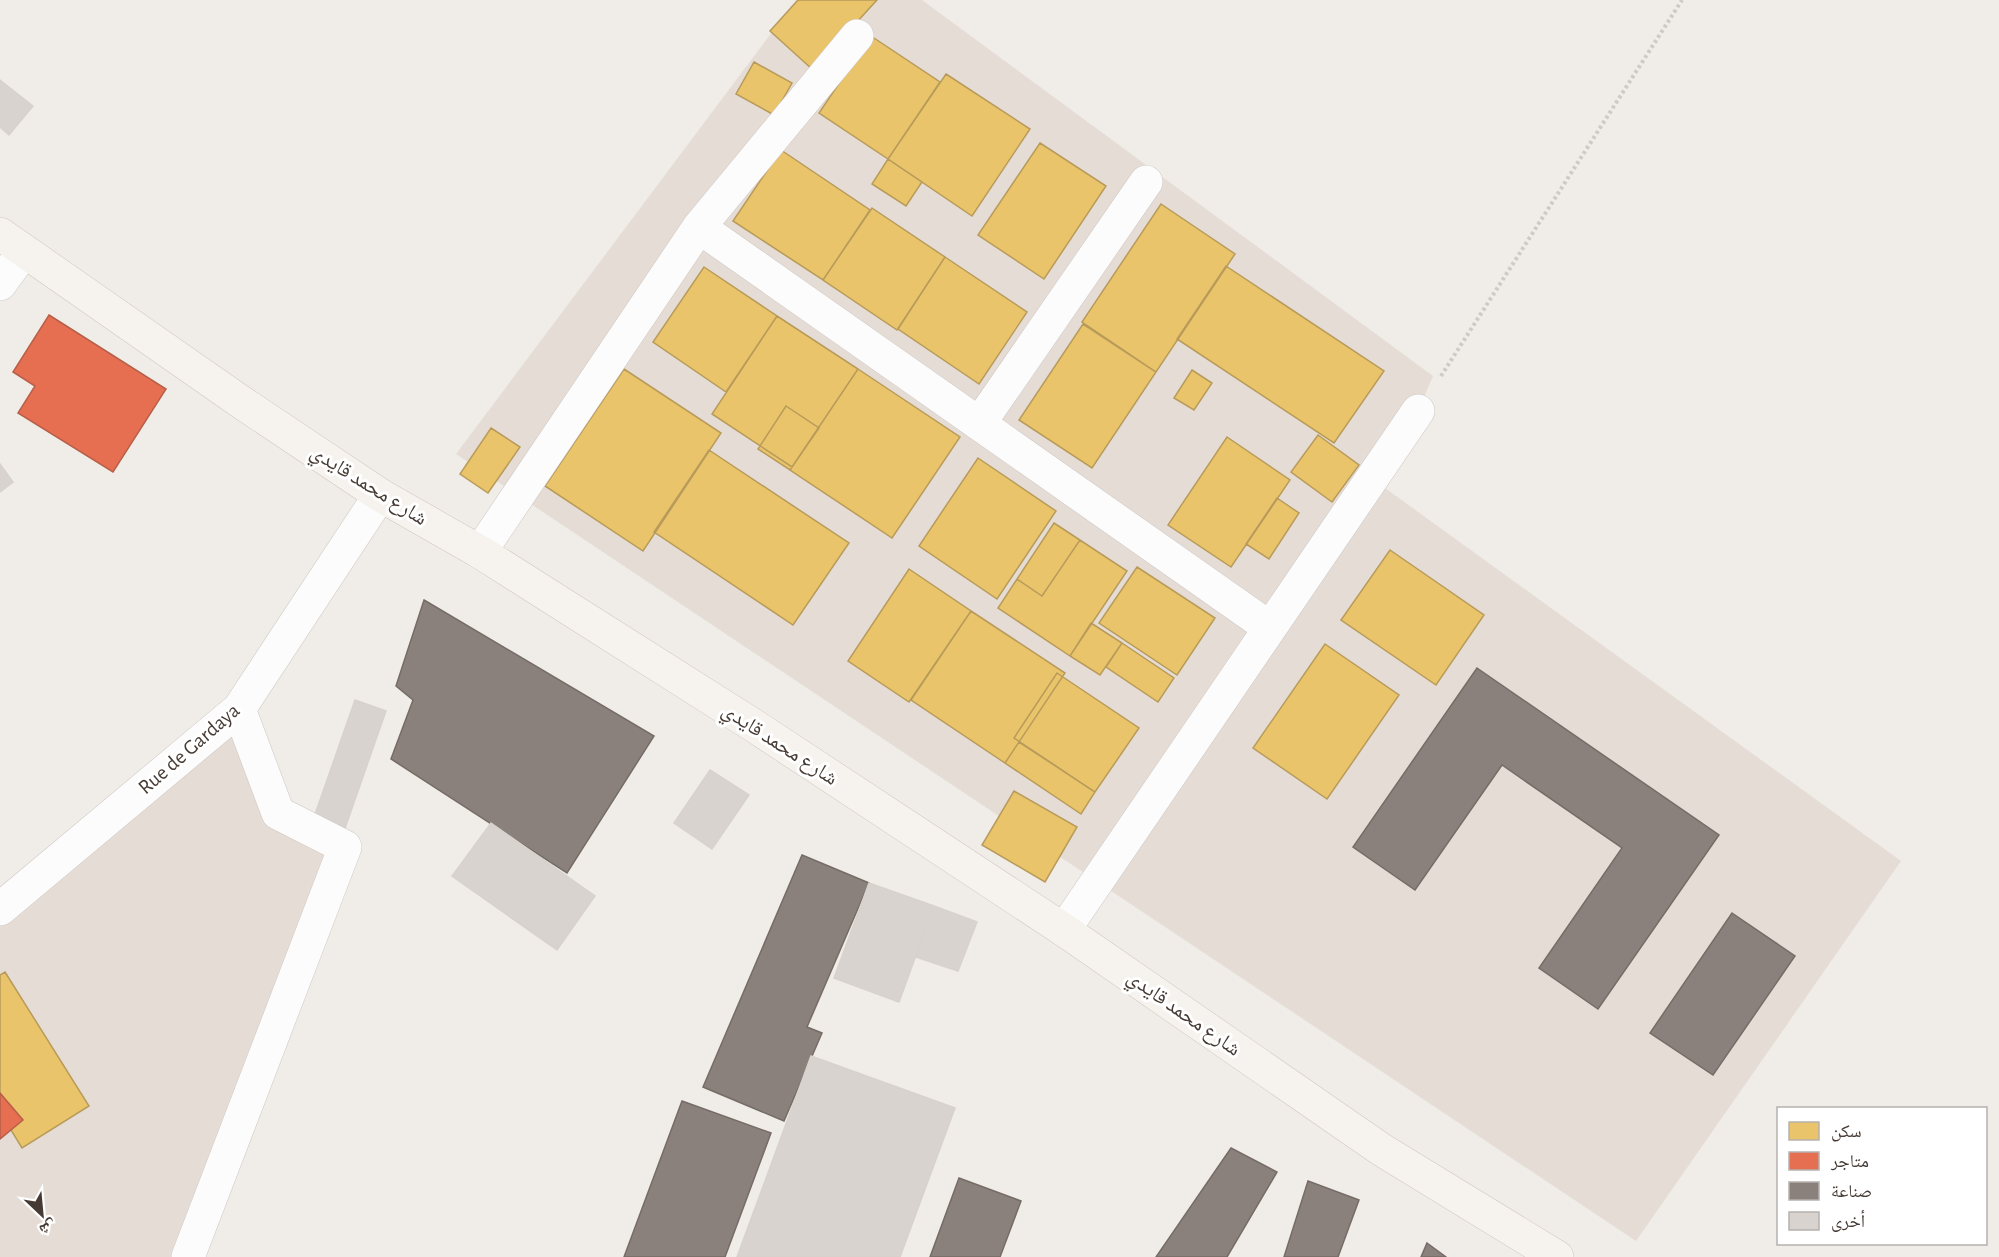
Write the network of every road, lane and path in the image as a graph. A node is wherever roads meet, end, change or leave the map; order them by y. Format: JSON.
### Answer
{"nodes":[{"id":1,"x":1682,"y":0,"type":"edge"},
{"id":2,"x":857,"y":36,"type":"dead end"},
{"id":3,"x":1146,"y":182,"type":"dead end"},
{"id":4,"x":699,"y":227,"type":"junction"},
{"id":5,"x":12,"y":243,"type":"edge"},
{"id":6,"x":0,"y":284,"type":"edge"},
{"id":7,"x":1418,"y":411,"type":"joint"},
{"id":8,"x":979,"y":424,"type":"junction"},
{"id":9,"x":380,"y":495,"type":"junction"},
{"id":10,"x":480,"y":552,"type":"junction"},
{"id":11,"x":1270,"y":628,"type":"junction"},
{"id":12,"x":239,"y":709,"type":"junction"},
{"id":13,"x":0,"y":909,"type":"edge"},
{"id":14,"x":1064,"y":930,"type":"junction"},
{"id":15,"x":188,"y":1257,"type":"edge"},
{"id":16,"x":1557,"y":1257,"type":"edge"}],
"edges":[{"from":1,"to":7,"type":"path"},
{"from":2,"to":4,"type":"street"},
{"from":3,"to":8,"type":"street"},
{"from":4,"to":8,"type":"street"},
{"from":4,"to":10,"type":"street"},
{"from":5,"to":6,"type":"street"},
{"from":5,"to":9,"type":"main road","name":"شارع محمد قايدي"},
{"from":7,"to":11,"type":"street"},
{"from":8,"to":11,"type":"street"},
{"from":9,"to":10,"type":"main road","name":"شارع محمد قايدي"},
{"from":9,"to":12,"type":"street","name":"Rue de Gardaya"},
{"from":10,"to":14,"type":"main road","name":"شارع محمد قايدي"},
{"from":11,"to":14,"type":"street"},
{"from":12,"to":13,"type":"street","name":"Rue de Gardaya"},
{"from":12,"to":15,"type":"street"},
{"from":14,"to":16,"type":"main road","name":"شارع محمد قايدي"}]}
